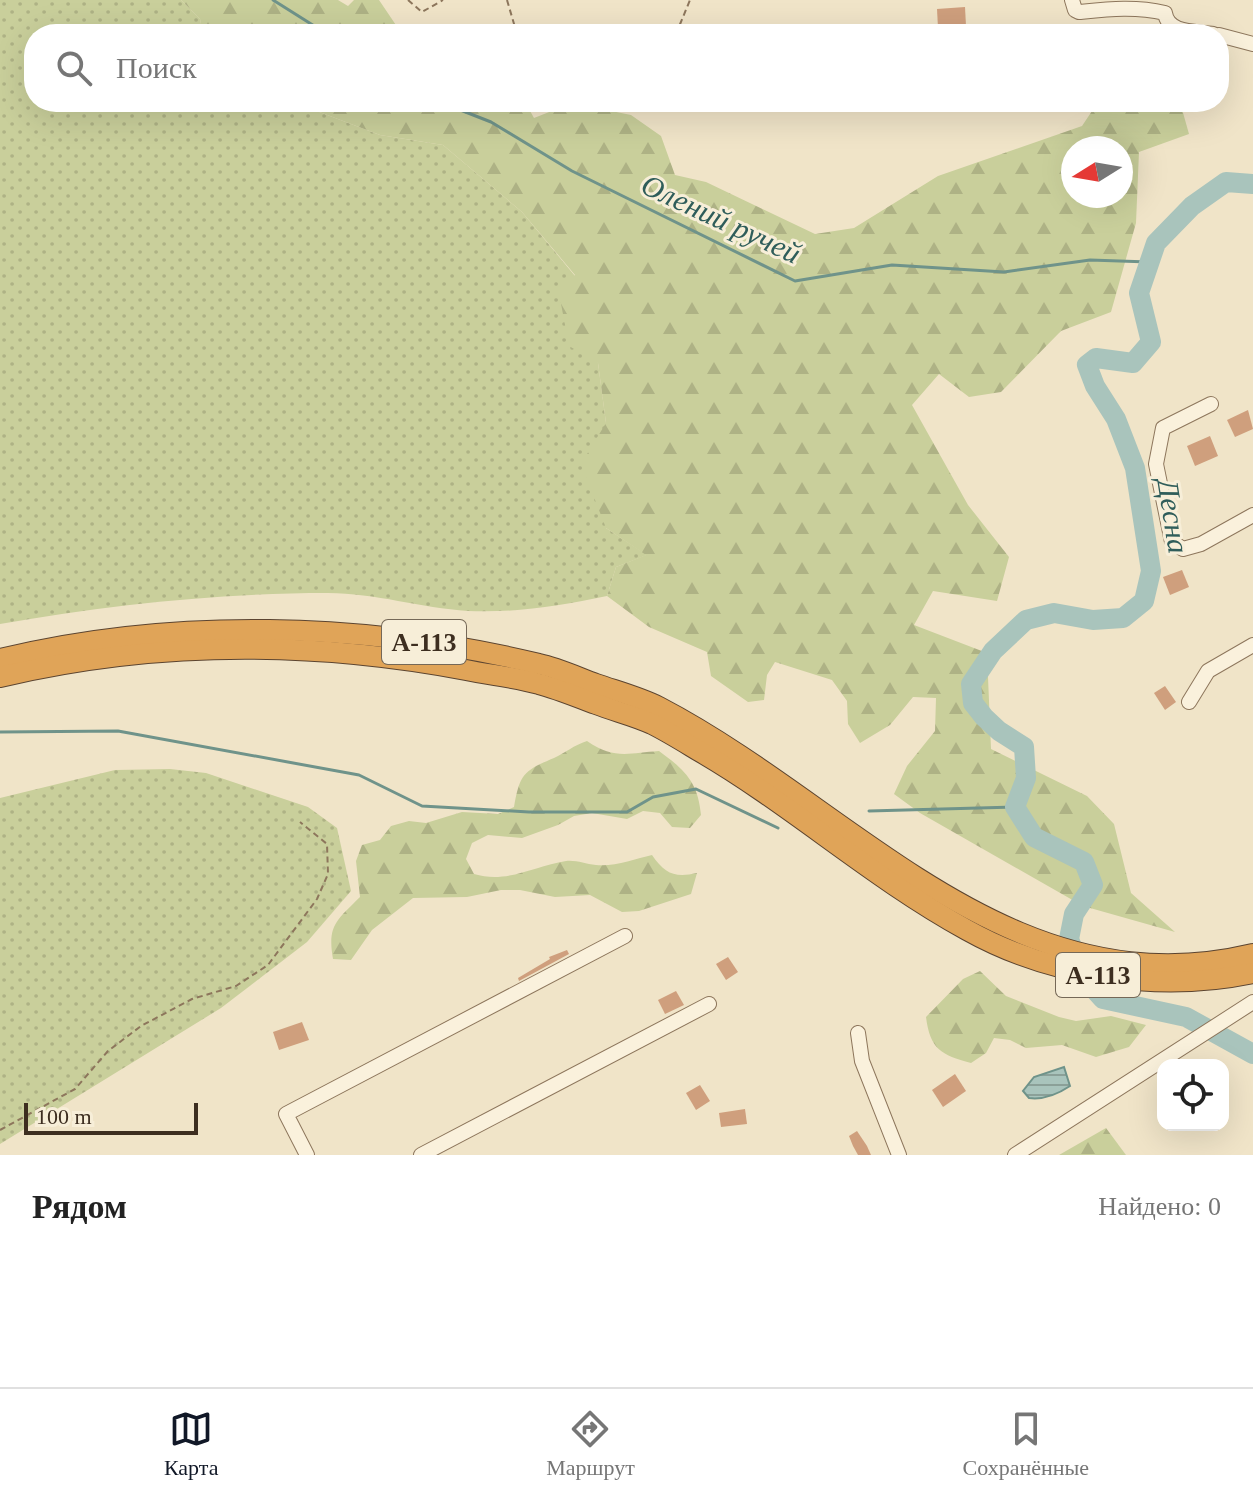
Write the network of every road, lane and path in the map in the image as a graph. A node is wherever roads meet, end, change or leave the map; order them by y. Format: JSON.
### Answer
{"nodes":[{"id":1,"x":408,"y":0,"type":"edge"},
{"id":2,"x":443,"y":0,"type":"edge"},
{"id":3,"x":507,"y":0,"type":"edge"},
{"id":4,"x":690,"y":0,"type":"edge"},
{"id":5,"x":1072,"y":0,"type":"edge"},
{"id":6,"x":514,"y":24,"type":"edge"},
{"id":7,"x":680,"y":24,"type":"edge"},
{"id":8,"x":1168,"y":24,"type":"edge"},
{"id":9,"x":1229,"y":38,"type":"edge"},
{"id":10,"x":1253,"y":44,"type":"edge"},
{"id":11,"x":1211,"y":404,"type":"dead end"},
{"id":12,"x":1253,"y":515,"type":"edge"},
{"id":13,"x":1253,"y":645,"type":"edge"},
{"id":14,"x":0,"y":659,"type":"edge"},
{"id":15,"x":0,"y":677,"type":"edge"},
{"id":16,"x":1189,"y":702,"type":"dead end"},
{"id":17,"x":300,"y":822,"type":"dead end"},
{"id":18,"x":973,"y":923,"type":"junction"},
{"id":19,"x":625,"y":936,"type":"dead end"},
{"id":20,"x":1253,"y":954,"type":"edge"},
{"id":21,"x":1239,"y":970,"type":"edge"},
{"id":22,"x":709,"y":1004,"type":"dead end"},
{"id":23,"x":1248,"y":1005,"type":"edge"},
{"id":24,"x":858,"y":1033,"type":"dead end"},
{"id":25,"x":0,"y":1130,"type":"edge"},
{"id":26,"x":307,"y":1155,"type":"edge"},
{"id":27,"x":421,"y":1155,"type":"edge"},
{"id":28,"x":899,"y":1155,"type":"edge"},
{"id":29,"x":1015,"y":1155,"type":"edge"}],
"edges":[{"from":1,"to":2,"type":"path"},
{"from":3,"to":6,"type":"path"},
{"from":4,"to":7,"type":"path"},
{"from":5,"to":8,"type":"street"},
{"from":9,"to":10,"type":"street"},
{"from":11,"to":12,"type":"street"},
{"from":13,"to":16,"type":"street"},
{"from":14,"to":18,"type":"highway","number":"А-113"},
{"from":15,"to":18,"type":"highway","number":"А-113"},
{"from":17,"to":25,"type":"path"},
{"from":18,"to":21,"type":"highway","number":"А-113"},
{"from":19,"to":26,"type":"street"},
{"from":20,"to":21,"type":"highway","number":"А-113"},
{"from":22,"to":27,"type":"street"},
{"from":23,"to":29,"type":"street"},
{"from":24,"to":28,"type":"street"}]}
